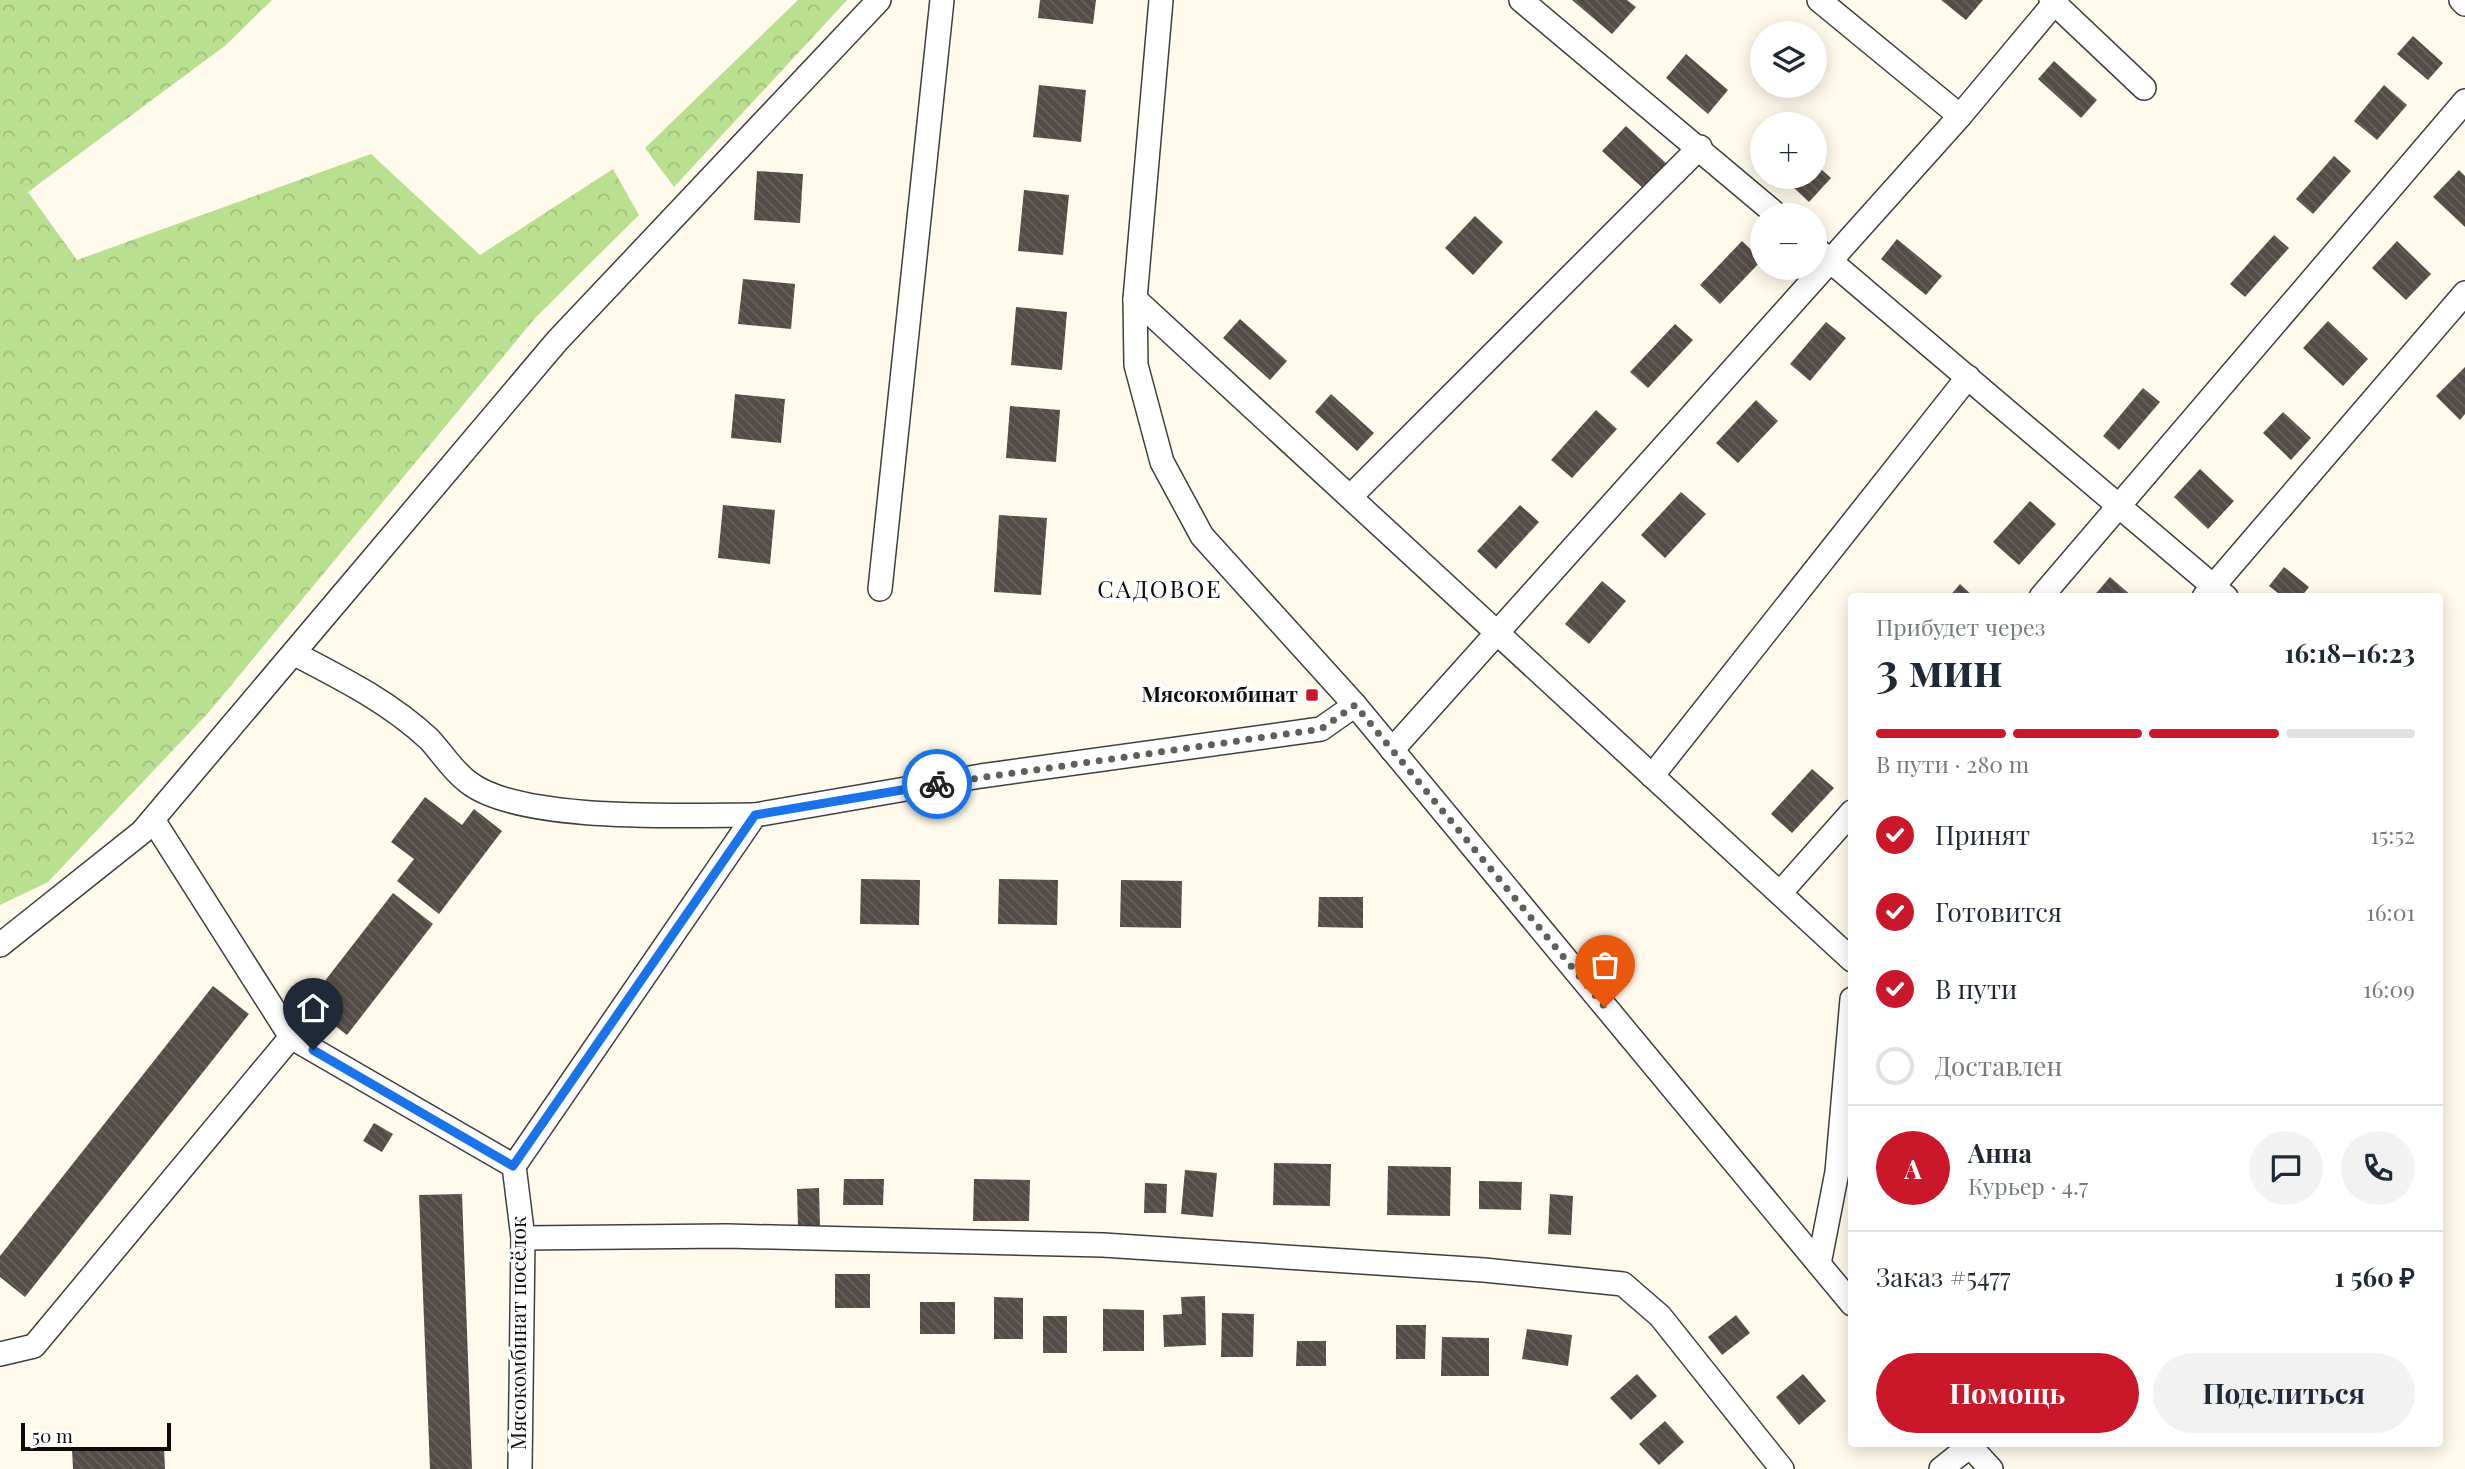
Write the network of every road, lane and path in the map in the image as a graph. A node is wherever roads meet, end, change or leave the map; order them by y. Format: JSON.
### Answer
{"nodes":[{"id":1,"x":879,"y":0,"type":"edge"},
{"id":2,"x":942,"y":0,"type":"edge"},
{"id":3,"x":1161,"y":0,"type":"edge"},
{"id":4,"x":1521,"y":0,"type":"edge"},
{"id":5,"x":1819,"y":0,"type":"edge"},
{"id":6,"x":2461,"y":0,"type":"edge"},
{"id":7,"x":2054,"y":1,"type":"edge"},
{"id":8,"x":2465,"y":4,"type":"edge"},
{"id":9,"x":2144,"y":88,"type":"dead end"},
{"id":10,"x":2465,"y":101,"type":"edge"},
{"id":11,"x":1960,"y":116,"type":"junction"},
{"id":12,"x":1700,"y":147,"type":"junction"},
{"id":13,"x":1763,"y":203,"type":"edge"},
{"id":14,"x":1827,"y":251,"type":"edge"},
{"id":15,"x":1827,"y":258,"type":"edge"},
{"id":16,"x":1802,"y":280,"type":"edge"},
{"id":17,"x":2465,"y":293,"type":"edge"},
{"id":18,"x":1135,"y":299,"type":"junction"},
{"id":19,"x":1968,"y":377,"type":"junction"},
{"id":20,"x":1350,"y":497,"type":"junction"},
{"id":21,"x":2121,"y":505,"type":"junction"},
{"id":22,"x":880,"y":589,"type":"dead end"},
{"id":23,"x":2044,"y":593,"type":"edge"},
{"id":24,"x":2215,"y":593,"type":"edge"},
{"id":25,"x":1499,"y":635,"type":"junction"},
{"id":26,"x":295,"y":654,"type":"junction"},
{"id":27,"x":1355,"y":705,"type":"junction"},
{"id":28,"x":1392,"y":750,"type":"junction"},
{"id":29,"x":1652,"y":776,"type":"junction"},
{"id":30,"x":755,"y":815,"type":"junction"},
{"id":31,"x":1848,"y":817,"type":"edge"},
{"id":32,"x":153,"y":820,"type":"junction"},
{"id":33,"x":1780,"y":894,"type":"junction"},
{"id":34,"x":0,"y":945,"type":"edge"},
{"id":35,"x":1848,"y":956,"type":"edge"},
{"id":36,"x":291,"y":1037,"type":"junction"},
{"id":37,"x":1848,"y":1045,"type":"edge"},
{"id":38,"x":513,"y":1166,"type":"junction"},
{"id":39,"x":523,"y":1238,"type":"junction"},
{"id":40,"x":1819,"y":1264,"type":"junction"},
{"id":41,"x":1848,"y":1299,"type":"edge"},
{"id":42,"x":0,"y":1354,"type":"edge"},
{"id":43,"x":1967,"y":1447,"type":"edge"},
{"id":44,"x":1971,"y":1447,"type":"edge"},
{"id":45,"x":520,"y":1469,"type":"edge"},
{"id":46,"x":1782,"y":1469,"type":"edge"},
{"id":47,"x":1941,"y":1469,"type":"edge"},
{"id":48,"x":1991,"y":1469,"type":"edge"}],
"edges":[{"from":1,"to":26,"type":"street"},
{"from":2,"to":22,"type":"street"},
{"from":3,"to":18,"type":"street"},
{"from":4,"to":12,"type":"street"},
{"from":5,"to":11,"type":"street"},
{"from":6,"to":8,"type":"street"},
{"from":7,"to":9,"type":"street"},
{"from":7,"to":11,"type":"street"},
{"from":10,"to":21,"type":"street"},
{"from":11,"to":14,"type":"street"},
{"from":12,"to":13,"type":"street"},
{"from":12,"to":20,"type":"street"},
{"from":15,"to":19,"type":"street"},
{"from":16,"to":25,"type":"street"},
{"from":17,"to":24,"type":"street"},
{"from":18,"to":20,"type":"street"},
{"from":18,"to":27,"type":"street"},
{"from":19,"to":21,"type":"street"},
{"from":19,"to":29,"type":"street"},
{"from":20,"to":25,"type":"street"},
{"from":21,"to":23,"type":"street"},
{"from":21,"to":24,"type":"street"},
{"from":25,"to":28,"type":"street"},
{"from":25,"to":29,"type":"street"},
{"from":26,"to":30,"type":"street"},
{"from":26,"to":32,"type":"street"},
{"from":27,"to":28,"type":"street"},
{"from":27,"to":30,"type":"street"},
{"from":28,"to":40,"type":"street"},
{"from":29,"to":33,"type":"street"},
{"from":30,"to":38,"type":"street"},
{"from":31,"to":33,"type":"street"},
{"from":32,"to":34,"type":"street"},
{"from":32,"to":36,"type":"street"},
{"from":33,"to":35,"type":"street"},
{"from":36,"to":38,"type":"street"},
{"from":36,"to":42,"type":"street"},
{"from":37,"to":40,"type":"street"},
{"from":38,"to":39,"type":"street","name":"Мясокомбинат посёлок"},
{"from":39,"to":45,"type":"street","name":"Мясокомбинат посёлок"},
{"from":39,"to":46,"type":"street"},
{"from":40,"to":41,"type":"street"},
{"from":43,"to":47,"type":"street"},
{"from":44,"to":48,"type":"street"}]}
